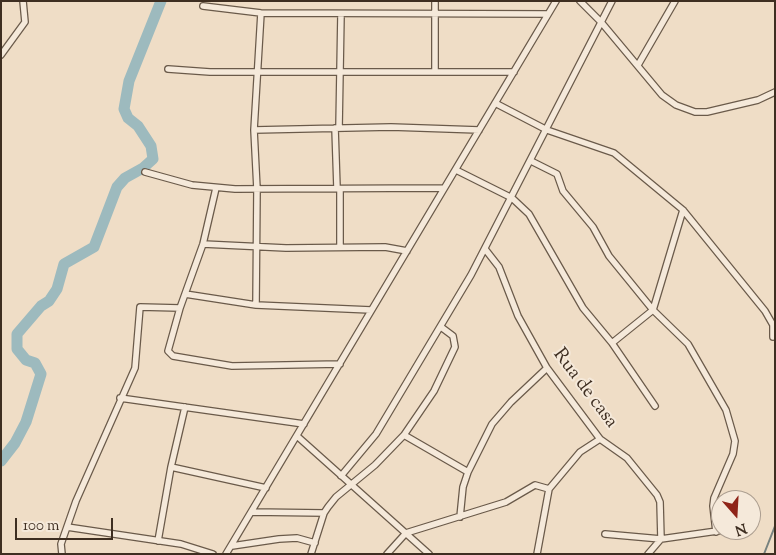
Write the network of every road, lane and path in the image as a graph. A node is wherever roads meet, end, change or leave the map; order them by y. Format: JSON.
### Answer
{"nodes":[{"id":1,"x":23,"y":1,"type":"edge"},
{"id":2,"x":435,"y":1,"type":"edge"},
{"id":3,"x":556,"y":1,"type":"edge"},
{"id":4,"x":580,"y":1,"type":"edge"},
{"id":5,"x":612,"y":1,"type":"edge"},
{"id":6,"x":676,"y":1,"type":"edge"},
{"id":7,"x":203,"y":6,"type":"dead end"},
{"id":8,"x":261,"y":13,"type":"junction"},
{"id":9,"x":434,"y":13,"type":"junction"},
{"id":10,"x":341,"y":14,"type":"junction"},
{"id":11,"x":548,"y":14,"type":"junction"},
{"id":12,"x":601,"y":22,"type":"junction"},
{"id":13,"x":1,"y":55,"type":"edge"},
{"id":14,"x":638,"y":65,"type":"junction"},
{"id":15,"x":168,"y":69,"type":"dead end"},
{"id":16,"x":258,"y":72,"type":"junction"},
{"id":17,"x":339,"y":72,"type":"junction"},
{"id":18,"x":435,"y":72,"type":"junction"},
{"id":19,"x":514,"y":72,"type":"junction"},
{"id":20,"x":775,"y":92,"type":"edge"},
{"id":21,"x":495,"y":103,"type":"junction"},
{"id":22,"x":337,"y":128,"type":"junction"},
{"id":23,"x":254,"y":130,"type":"junction"},
{"id":24,"x":480,"y":130,"type":"junction"},
{"id":25,"x":547,"y":130,"type":"junction"},
{"id":26,"x":531,"y":161,"type":"junction"},
{"id":27,"x":456,"y":170,"type":"junction"},
{"id":28,"x":145,"y":172,"type":"dead end"},
{"id":29,"x":216,"y":188,"type":"junction"},
{"id":30,"x":338,"y":188,"type":"junction"},
{"id":31,"x":444,"y":188,"type":"junction"},
{"id":32,"x":258,"y":189,"type":"junction"},
{"id":33,"x":512,"y":198,"type":"junction"},
{"id":34,"x":683,"y":210,"type":"junction"},
{"id":35,"x":204,"y":244,"type":"junction"},
{"id":36,"x":257,"y":246,"type":"junction"},
{"id":37,"x":340,"y":247,"type":"junction"},
{"id":38,"x":485,"y":249,"type":"junction"},
{"id":39,"x":407,"y":251,"type":"junction"},
{"id":40,"x":185,"y":294,"type":"junction"},
{"id":41,"x":256,"y":305,"type":"junction"},
{"id":42,"x":180,"y":308,"type":"junction"},
{"id":43,"x":371,"y":310,"type":"junction"},
{"id":44,"x":653,"y":310,"type":"junction"},
{"id":45,"x":441,"y":327,"type":"junction"},
{"id":46,"x":773,"y":336,"type":"dead end"},
{"id":47,"x":612,"y":343,"type":"junction"},
{"id":48,"x":340,"y":364,"type":"junction"},
{"id":49,"x":547,"y":368,"type":"junction"},
{"id":50,"x":120,"y":398,"type":"junction"},
{"id":51,"x":655,"y":406,"type":"dead end"},
{"id":52,"x":186,"y":407,"type":"junction"},
{"id":53,"x":304,"y":424,"type":"junction"},
{"id":54,"x":404,"y":435,"type":"junction"},
{"id":55,"x":297,"y":436,"type":"junction"},
{"id":56,"x":600,"y":438,"type":"junction"},
{"id":57,"x":170,"y":467,"type":"junction"},
{"id":58,"x":468,"y":472,"type":"junction"},
{"id":59,"x":341,"y":476,"type":"junction"},
{"id":60,"x":351,"y":485,"type":"junction"},
{"id":61,"x":266,"y":488,"type":"junction"},
{"id":62,"x":549,"y":489,"type":"junction"},
{"id":63,"x":717,"y":490,"type":"edge"},
{"id":64,"x":252,"y":512,"type":"junction"},
{"id":65,"x":324,"y":513,"type":"junction"},
{"id":66,"x":460,"y":517,"type":"junction"},
{"id":67,"x":68,"y":527,"type":"junction"},
{"id":68,"x":406,"y":533,"type":"junction"},
{"id":69,"x":711,"y":533,"type":"edge"},
{"id":70,"x":605,"y":534,"type":"dead end"},
{"id":71,"x":661,"y":539,"type":"junction"},
{"id":72,"x":158,"y":541,"type":"junction"},
{"id":73,"x":315,"y":543,"type":"junction"},
{"id":74,"x":232,"y":546,"type":"junction"},
{"id":75,"x":62,"y":554,"type":"edge"},
{"id":76,"x":213,"y":554,"type":"edge"},
{"id":77,"x":226,"y":554,"type":"edge"},
{"id":78,"x":311,"y":554,"type":"edge"},
{"id":79,"x":387,"y":554,"type":"edge"},
{"id":80,"x":429,"y":554,"type":"edge"},
{"id":81,"x":537,"y":554,"type":"edge"},
{"id":82,"x":648,"y":554,"type":"edge"}],
"edges":[{"from":1,"to":13,"type":"street"},
{"from":2,"to":9,"type":"street"},
{"from":3,"to":11,"type":"street"},
{"from":4,"to":12,"type":"street"},
{"from":5,"to":12,"type":"street"},
{"from":6,"to":14,"type":"street"},
{"from":7,"to":8,"type":"street"},
{"from":8,"to":10,"type":"street"},
{"from":8,"to":16,"type":"street"},
{"from":9,"to":10,"type":"street"},
{"from":9,"to":11,"type":"street"},
{"from":9,"to":18,"type":"street"},
{"from":10,"to":17,"type":"street"},
{"from":11,"to":19,"type":"street"},
{"from":12,"to":14,"type":"street"},
{"from":12,"to":25,"type":"street"},
{"from":14,"to":20,"type":"street"},
{"from":15,"to":16,"type":"street"},
{"from":16,"to":17,"type":"street"},
{"from":16,"to":23,"type":"street"},
{"from":17,"to":18,"type":"street"},
{"from":17,"to":22,"type":"street"},
{"from":18,"to":19,"type":"street"},
{"from":19,"to":21,"type":"street"},
{"from":21,"to":24,"type":"street"},
{"from":21,"to":25,"type":"street"},
{"from":22,"to":23,"type":"street"},
{"from":22,"to":24,"type":"street"},
{"from":22,"to":30,"type":"street"},
{"from":23,"to":32,"type":"street"},
{"from":24,"to":27,"type":"street"},
{"from":25,"to":26,"type":"street"},
{"from":25,"to":34,"type":"street"},
{"from":26,"to":33,"type":"street"},
{"from":26,"to":44,"type":"street"},
{"from":27,"to":31,"type":"street"},
{"from":27,"to":33,"type":"street"},
{"from":28,"to":29,"type":"street"},
{"from":29,"to":32,"type":"street"},
{"from":29,"to":35,"type":"street"},
{"from":30,"to":31,"type":"street"},
{"from":30,"to":32,"type":"street"},
{"from":30,"to":37,"type":"street"},
{"from":31,"to":39,"type":"street"},
{"from":32,"to":36,"type":"street"},
{"from":33,"to":38,"type":"street"},
{"from":33,"to":47,"type":"street"},
{"from":34,"to":44,"type":"street"},
{"from":34,"to":46,"type":"street"},
{"from":35,"to":36,"type":"street"},
{"from":35,"to":40,"type":"street"},
{"from":36,"to":37,"type":"street"},
{"from":36,"to":41,"type":"street"},
{"from":37,"to":39,"type":"street"},
{"from":38,"to":45,"type":"street"},
{"from":38,"to":49,"type":"street","name":"Rua de casa"},
{"from":39,"to":43,"type":"street"},
{"from":40,"to":41,"type":"street"},
{"from":40,"to":42,"type":"street"},
{"from":41,"to":43,"type":"street"},
{"from":42,"to":48,"type":"street"},
{"from":42,"to":50,"type":"street"},
{"from":43,"to":48,"type":"street"},
{"from":44,"to":47,"type":"street"},
{"from":44,"to":63,"type":"street"},
{"from":45,"to":54,"type":"street"},
{"from":45,"to":59,"type":"street"},
{"from":47,"to":51,"type":"street"},
{"from":48,"to":53,"type":"street"},
{"from":49,"to":56,"type":"street","name":"Rua de casa"},
{"from":49,"to":58,"type":"street"},
{"from":50,"to":52,"type":"street"},
{"from":50,"to":67,"type":"street"},
{"from":52,"to":53,"type":"street"},
{"from":52,"to":57,"type":"street"},
{"from":53,"to":55,"type":"street"},
{"from":54,"to":58,"type":"street"},
{"from":54,"to":60,"type":"street"},
{"from":55,"to":59,"type":"street"},
{"from":55,"to":61,"type":"street"},
{"from":56,"to":62,"type":"street"},
{"from":56,"to":71,"type":"street","name":"Rua de casa"},
{"from":57,"to":61,"type":"street"},
{"from":57,"to":72,"type":"street"},
{"from":58,"to":66,"type":"street"},
{"from":59,"to":60,"type":"street"},
{"from":60,"to":65,"type":"street"},
{"from":60,"to":68,"type":"street"},
{"from":61,"to":64,"type":"street"},
{"from":62,"to":66,"type":"street"},
{"from":62,"to":81,"type":"street"},
{"from":64,"to":65,"type":"street"},
{"from":64,"to":74,"type":"street"},
{"from":65,"to":73,"type":"street"},
{"from":66,"to":68,"type":"street"},
{"from":67,"to":72,"type":"street"},
{"from":67,"to":75,"type":"street"},
{"from":68,"to":79,"type":"street"},
{"from":68,"to":80,"type":"street"},
{"from":69,"to":71,"type":"street"},
{"from":70,"to":71,"type":"street"},
{"from":71,"to":82,"type":"street"},
{"from":72,"to":76,"type":"street"},
{"from":73,"to":74,"type":"street"},
{"from":73,"to":78,"type":"street"},
{"from":74,"to":77,"type":"street"}]}
